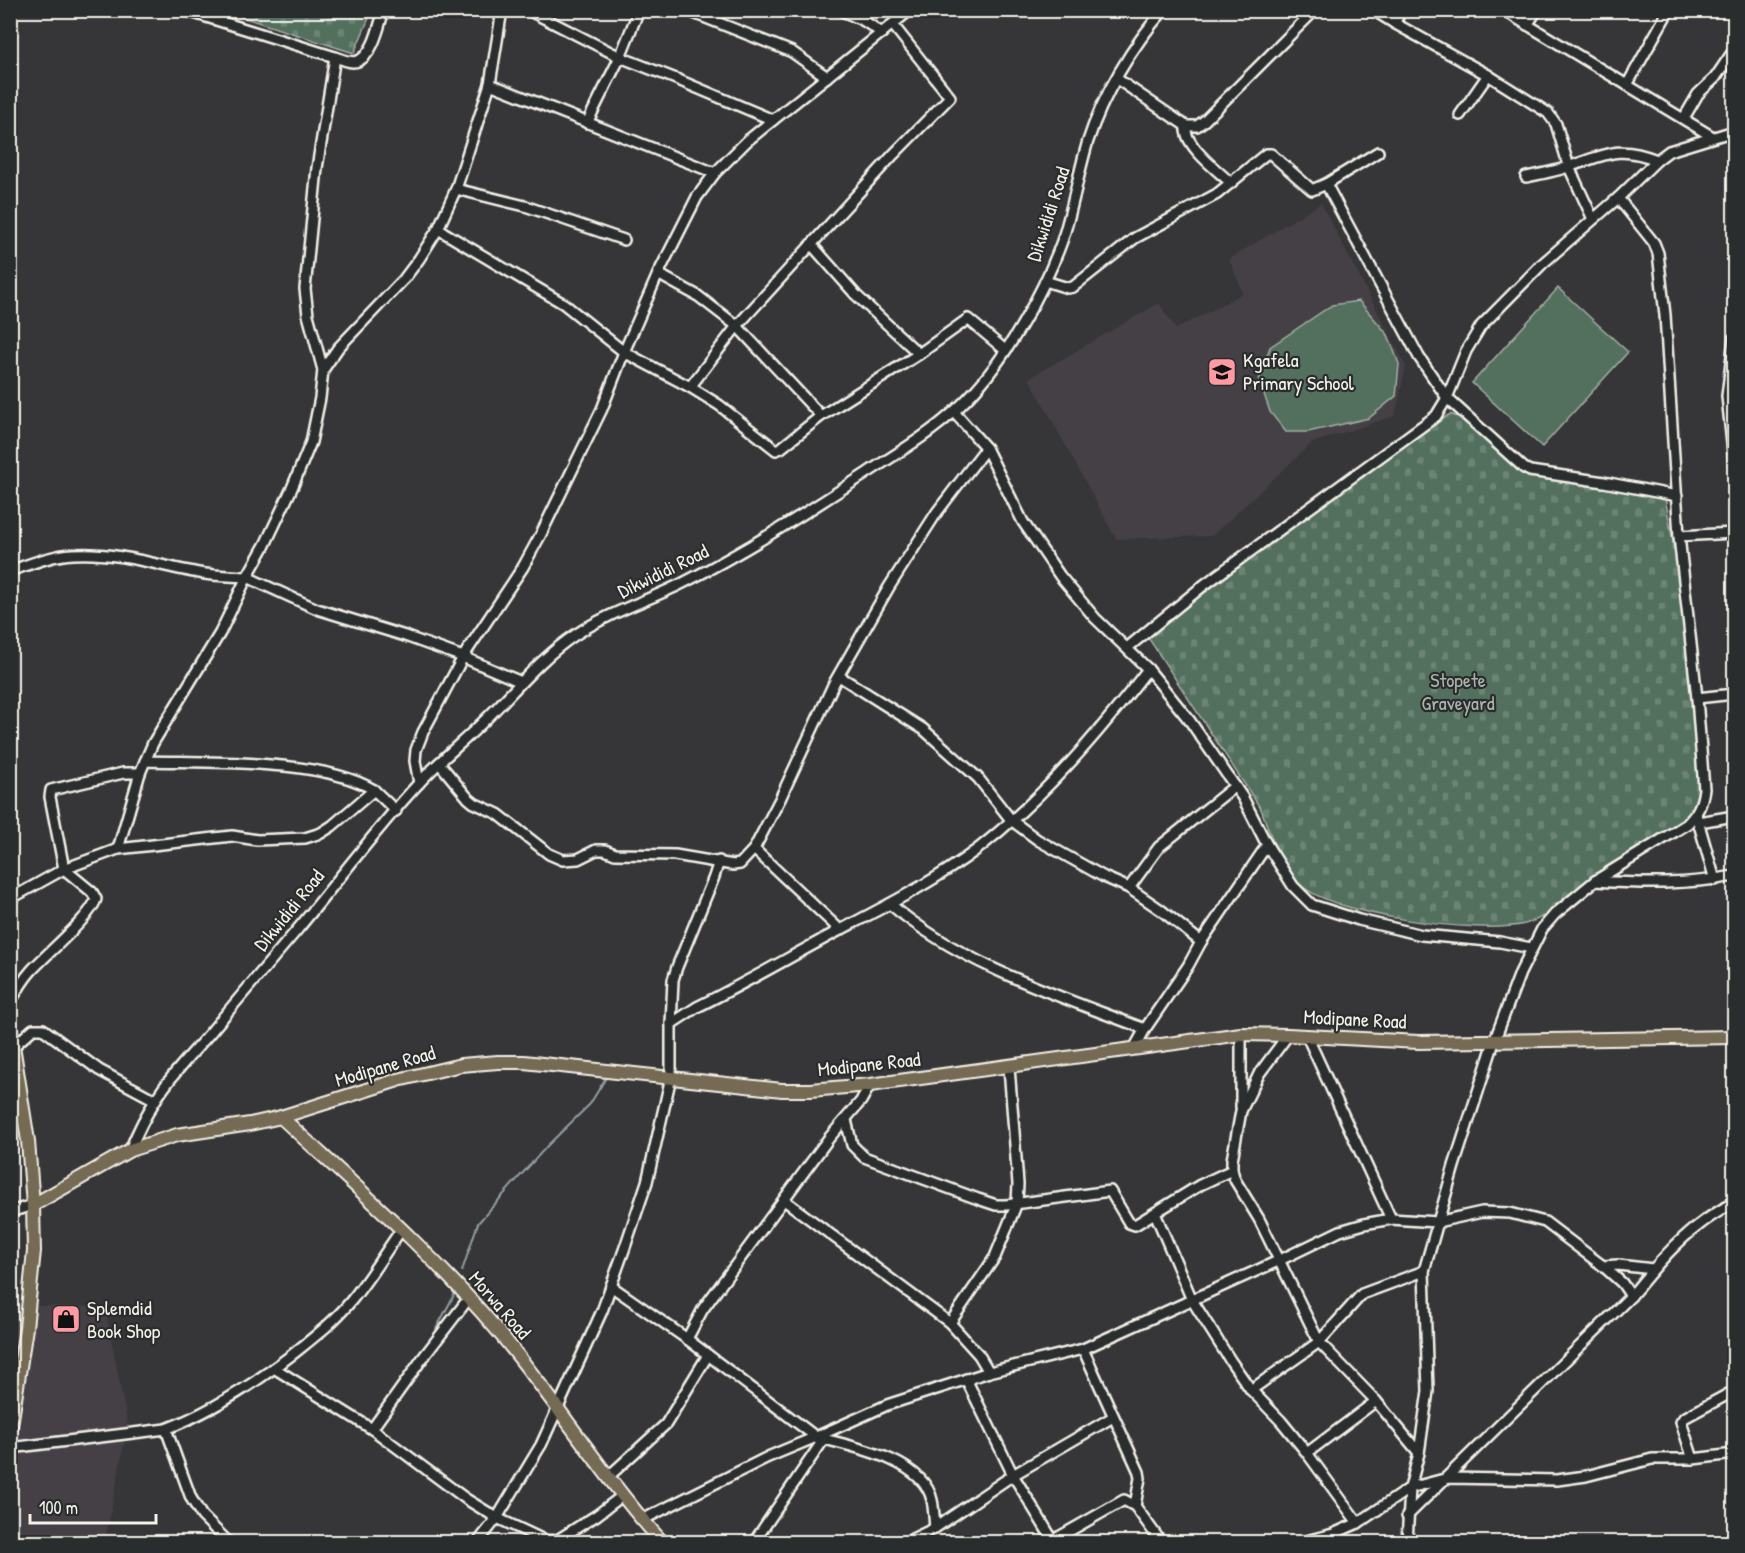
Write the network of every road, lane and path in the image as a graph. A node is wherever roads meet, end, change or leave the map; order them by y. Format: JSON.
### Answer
{"nodes":[{"id":1,"x":184,"y":10,"type":"edge"},
{"id":2,"x":384,"y":10,"type":"edge"},
{"id":3,"x":502,"y":10,"type":"edge"},
{"id":4,"x":528,"y":10,"type":"edge"},
{"id":5,"x":639,"y":10,"type":"edge"},
{"id":6,"x":686,"y":10,"type":"edge"},
{"id":7,"x":840,"y":10,"type":"edge"},
{"id":8,"x":910,"y":10,"type":"edge"},
{"id":9,"x":1164,"y":10,"type":"edge"},
{"id":10,"x":1315,"y":10,"type":"edge"},
{"id":11,"x":1373,"y":10,"type":"edge"},
{"id":12,"x":1401,"y":10,"type":"edge"},
{"id":13,"x":1503,"y":10,"type":"edge"},
{"id":14,"x":1537,"y":10,"type":"edge"},
{"id":15,"x":1669,"y":10,"type":"edge"},
{"id":16,"x":1394,"y":23,"type":"junction"},
{"id":17,"x":893,"y":25,"type":"junction"},
{"id":18,"x":1527,"y":25,"type":"junction"},
{"id":19,"x":882,"y":33,"type":"junction"},
{"id":20,"x":1734,"y":50,"type":"edge"},
{"id":21,"x":335,"y":57,"type":"junction"},
{"id":22,"x":620,"y":57,"type":"junction"},
{"id":23,"x":1488,"y":75,"type":"junction"},
{"id":24,"x":827,"y":76,"type":"junction"},
{"id":25,"x":1117,"y":79,"type":"junction"},
{"id":26,"x":490,"y":84,"type":"junction"},
{"id":27,"x":1627,"y":85,"type":"junction"},
{"id":28,"x":1460,"y":116,"type":"dead end"},
{"id":29,"x":1684,"y":118,"type":"junction"},
{"id":30,"x":773,"y":120,"type":"junction"},
{"id":31,"x":587,"y":123,"type":"junction"},
{"id":32,"x":1186,"y":126,"type":"junction"},
{"id":33,"x":1734,"y":131,"type":"edge"},
{"id":34,"x":1713,"y":137,"type":"junction"},
{"id":35,"x":1378,"y":152,"type":"dead end"},
{"id":36,"x":1657,"y":160,"type":"junction"},
{"id":37,"x":1569,"y":167,"type":"junction"},
{"id":38,"x":715,"y":173,"type":"junction"},
{"id":39,"x":1526,"y":177,"type":"dead end"},
{"id":40,"x":1231,"y":183,"type":"junction"},
{"id":41,"x":1326,"y":184,"type":"junction"},
{"id":42,"x":456,"y":189,"type":"junction"},
{"id":43,"x":1618,"y":198,"type":"junction"},
{"id":44,"x":1593,"y":219,"type":"junction"},
{"id":45,"x":438,"y":229,"type":"junction"},
{"id":46,"x":624,"y":240,"type":"dead end"},
{"id":47,"x":811,"y":244,"type":"junction"},
{"id":48,"x":658,"y":274,"type":"junction"},
{"id":49,"x":1045,"y":281,"type":"junction"},
{"id":50,"x":737,"y":327,"type":"junction"},
{"id":51,"x":1734,"y":338,"type":"edge"},
{"id":52,"x":1005,"y":350,"type":"junction"},
{"id":53,"x":624,"y":352,"type":"junction"},
{"id":54,"x":919,"y":354,"type":"junction"},
{"id":55,"x":323,"y":370,"type":"junction"},
{"id":56,"x":690,"y":387,"type":"junction"},
{"id":57,"x":1447,"y":398,"type":"junction"},
{"id":58,"x":954,"y":412,"type":"junction"},
{"id":59,"x":821,"y":416,"type":"junction"},
{"id":60,"x":1733,"y":433,"type":"edge"},
{"id":61,"x":986,"y":448,"type":"junction"},
{"id":62,"x":1734,"y":463,"type":"edge"},
{"id":63,"x":1677,"y":496,"type":"junction"},
{"id":64,"x":1734,"y":533,"type":"edge"},
{"id":65,"x":1679,"y":536,"type":"junction"},
{"id":66,"x":10,"y":571,"type":"edge"},
{"id":67,"x":247,"y":577,"type":"junction"},
{"id":68,"x":1127,"y":648,"type":"junction"},
{"id":69,"x":463,"y":657,"type":"junction"},
{"id":70,"x":1148,"y":669,"type":"junction"},
{"id":71,"x":839,"y":676,"type":"junction"},
{"id":72,"x":521,"y":682,"type":"junction"},
{"id":73,"x":1734,"y":694,"type":"edge"},
{"id":74,"x":1697,"y":698,"type":"junction"},
{"id":75,"x":145,"y":761,"type":"junction"},
{"id":76,"x":439,"y":763,"type":"junction"},
{"id":77,"x":140,"y":773,"type":"junction"},
{"id":78,"x":419,"y":783,"type":"junction"},
{"id":79,"x":1235,"y":786,"type":"junction"},
{"id":80,"x":374,"y":790,"type":"junction"},
{"id":81,"x":396,"y":811,"type":"junction"},
{"id":82,"x":1734,"y":816,"type":"edge"},
{"id":83,"x":1698,"y":818,"type":"junction"},
{"id":84,"x":1011,"y":820,"type":"junction"},
{"id":85,"x":1267,"y":846,"type":"junction"},
{"id":86,"x":118,"y":849,"type":"junction"},
{"id":87,"x":754,"y":849,"type":"junction"},
{"id":88,"x":719,"y":861,"type":"junction"},
{"id":89,"x":64,"y":869,"type":"junction"},
{"id":90,"x":1734,"y":876,"type":"edge"},
{"id":91,"x":1715,"y":880,"type":"junction"},
{"id":92,"x":1594,"y":881,"type":"junction"},
{"id":93,"x":1129,"y":888,"type":"junction"},
{"id":94,"x":10,"y":899,"type":"edge"},
{"id":95,"x":890,"y":904,"type":"junction"},
{"id":96,"x":840,"y":930,"type":"junction"},
{"id":97,"x":1201,"y":942,"type":"junction"},
{"id":98,"x":1531,"y":948,"type":"junction"},
{"id":99,"x":10,"y":1003,"type":"edge"},
{"id":100,"x":671,"y":1024,"type":"junction"},
{"id":101,"x":10,"y":1026,"type":"edge"},
{"id":102,"x":1145,"y":1029,"type":"junction"},
{"id":103,"x":1241,"y":1034,"type":"junction"},
{"id":104,"x":1288,"y":1035,"type":"junction"},
{"id":105,"x":1307,"y":1036,"type":"junction"},
{"id":106,"x":1734,"y":1037,"type":"edge"},
{"id":107,"x":1494,"y":1042,"type":"junction"},
{"id":108,"x":14,"y":1046,"type":"junction"},
{"id":109,"x":1135,"y":1047,"type":"junction"},
{"id":110,"x":1008,"y":1067,"type":"junction"},
{"id":111,"x":671,"y":1077,"type":"junction"},
{"id":112,"x":870,"y":1085,"type":"junction"},
{"id":113,"x":155,"y":1100,"type":"junction"},
{"id":114,"x":1241,"y":1111,"type":"junction"},
{"id":115,"x":281,"y":1117,"type":"junction"},
{"id":116,"x":846,"y":1120,"type":"junction"},
{"id":117,"x":130,"y":1150,"type":"junction"},
{"id":118,"x":1232,"y":1170,"type":"junction"},
{"id":119,"x":784,"y":1200,"type":"junction"},
{"id":120,"x":1734,"y":1202,"type":"edge"},
{"id":121,"x":1017,"y":1203,"type":"junction"},
{"id":122,"x":33,"y":1205,"type":"junction"},
{"id":123,"x":10,"y":1212,"type":"edge"},
{"id":124,"x":1155,"y":1213,"type":"junction"},
{"id":125,"x":1391,"y":1219,"type":"junction"},
{"id":126,"x":1437,"y":1222,"type":"junction"},
{"id":127,"x":401,"y":1230,"type":"junction"},
{"id":128,"x":1278,"y":1261,"type":"junction"},
{"id":129,"x":1603,"y":1266,"type":"junction"},
{"id":130,"x":1653,"y":1269,"type":"junction"},
{"id":131,"x":1424,"y":1271,"type":"junction"},
{"id":132,"x":612,"y":1286,"type":"junction"},
{"id":133,"x":1631,"y":1296,"type":"junction"},
{"id":134,"x":470,"y":1298,"type":"junction"},
{"id":135,"x":1192,"y":1300,"type":"junction"},
{"id":136,"x":950,"y":1323,"type":"junction"},
{"id":137,"x":687,"y":1340,"type":"junction"},
{"id":138,"x":1319,"y":1342,"type":"junction"},
{"id":139,"x":1083,"y":1349,"type":"junction"},
{"id":140,"x":708,"y":1355,"type":"junction"},
{"id":141,"x":274,"y":1368,"type":"junction"},
{"id":142,"x":989,"y":1372,"type":"junction"},
{"id":143,"x":966,"y":1379,"type":"junction"},
{"id":144,"x":1251,"y":1390,"type":"junction"},
{"id":145,"x":1734,"y":1391,"type":"edge"},
{"id":146,"x":1376,"y":1401,"type":"junction"},
{"id":147,"x":558,"y":1408,"type":"junction"},
{"id":148,"x":1113,"y":1417,"type":"junction"},
{"id":149,"x":166,"y":1429,"type":"junction"},
{"id":150,"x":372,"y":1429,"type":"junction"},
{"id":151,"x":10,"y":1432,"type":"edge"},
{"id":152,"x":820,"y":1438,"type":"junction"},
{"id":153,"x":10,"y":1448,"type":"edge"},
{"id":154,"x":1307,"y":1453,"type":"junction"},
{"id":155,"x":1419,"y":1453,"type":"junction"},
{"id":156,"x":1734,"y":1454,"type":"edge"},
{"id":157,"x":1694,"y":1459,"type":"junction"},
{"id":158,"x":1013,"y":1475,"type":"junction"},
{"id":159,"x":608,"y":1477,"type":"junction"},
{"id":160,"x":1448,"y":1478,"type":"junction"},
{"id":161,"x":1410,"y":1488,"type":"junction"},
{"id":162,"x":622,"y":1496,"type":"junction"},
{"id":163,"x":1135,"y":1506,"type":"junction"},
{"id":164,"x":1407,"y":1516,"type":"junction"},
{"id":165,"x":497,"y":1518,"type":"junction"},
{"id":166,"x":642,"y":1520,"type":"junction"},
{"id":167,"x":1358,"y":1523,"type":"junction"},
{"id":168,"x":935,"y":1528,"type":"junction"},
{"id":169,"x":228,"y":1542,"type":"edge"},
{"id":170,"x":478,"y":1542,"type":"edge"},
{"id":171,"x":662,"y":1542,"type":"edge"},
{"id":172,"x":753,"y":1542,"type":"edge"},
{"id":173,"x":906,"y":1542,"type":"edge"},
{"id":174,"x":1053,"y":1542,"type":"edge"},
{"id":175,"x":1161,"y":1542,"type":"edge"},
{"id":176,"x":1302,"y":1542,"type":"edge"},
{"id":177,"x":1407,"y":1542,"type":"edge"}],
"edges":[{"from":1,"to":21,"type":"street"},
{"from":2,"to":21,"type":"street"},
{"from":3,"to":26,"type":"street"},
{"from":4,"to":22,"type":"street"},
{"from":5,"to":22,"type":"street"},
{"from":6,"to":24,"type":"street"},
{"from":7,"to":19,"type":"street"},
{"from":8,"to":17,"type":"street"},
{"from":9,"to":25,"type":"street","name":"Dikwididi Road"},
{"from":10,"to":32,"type":"street"},
{"from":11,"to":16,"type":"street"},
{"from":12,"to":16,"type":"street"},
{"from":13,"to":18,"type":"street"},
{"from":14,"to":18,"type":"street"},
{"from":15,"to":27,"type":"street"},
{"from":16,"to":23,"type":"street"},
{"from":17,"to":19,"type":"street"},
{"from":17,"to":47,"type":"street"},
{"from":18,"to":27,"type":"street"},
{"from":19,"to":24,"type":"street"},
{"from":20,"to":29,"type":"street"},
{"from":21,"to":55,"type":"street"},
{"from":22,"to":30,"type":"street"},
{"from":22,"to":31,"type":"street"},
{"from":23,"to":28,"type":"street"},
{"from":23,"to":37,"type":"street"},
{"from":24,"to":30,"type":"street"},
{"from":25,"to":32,"type":"street"},
{"from":25,"to":49,"type":"street","name":"Dikwididi Road"},
{"from":26,"to":31,"type":"street"},
{"from":26,"to":42,"type":"street"},
{"from":27,"to":29,"type":"street"},
{"from":29,"to":34,"type":"street"},
{"from":30,"to":38,"type":"street"},
{"from":31,"to":38,"type":"street"},
{"from":32,"to":40,"type":"street"},
{"from":33,"to":34,"type":"street"},
{"from":34,"to":36,"type":"street"},
{"from":35,"to":41,"type":"street"},
{"from":36,"to":37,"type":"street"},
{"from":36,"to":43,"type":"street"},
{"from":37,"to":39,"type":"street"},
{"from":37,"to":44,"type":"street"},
{"from":38,"to":48,"type":"street"},
{"from":40,"to":41,"type":"street"},
{"from":40,"to":49,"type":"street"},
{"from":41,"to":57,"type":"street"},
{"from":42,"to":45,"type":"street"},
{"from":42,"to":46,"type":"street"},
{"from":43,"to":44,"type":"street"},
{"from":43,"to":63,"type":"street"},
{"from":44,"to":57,"type":"street"},
{"from":45,"to":53,"type":"street"},
{"from":45,"to":55,"type":"street"},
{"from":47,"to":50,"type":"street"},
{"from":47,"to":54,"type":"street"},
{"from":48,"to":50,"type":"street"},
{"from":48,"to":53,"type":"street"},
{"from":49,"to":52,"type":"street","name":"Dikwididi Road"},
{"from":50,"to":56,"type":"street"},
{"from":50,"to":59,"type":"street"},
{"from":51,"to":60,"type":"street"},
{"from":52,"to":54,"type":"street"},
{"from":52,"to":58,"type":"street","name":"Dikwididi Road"},
{"from":53,"to":56,"type":"street"},
{"from":53,"to":69,"type":"street"},
{"from":54,"to":59,"type":"street"},
{"from":55,"to":67,"type":"street"},
{"from":56,"to":59,"type":"street"},
{"from":57,"to":63,"type":"street"},
{"from":57,"to":68,"type":"street"},
{"from":58,"to":61,"type":"street"},
{"from":58,"to":72,"type":"street","name":"Dikwididi Road"},
{"from":60,"to":62,"type":"street"},
{"from":61,"to":68,"type":"street"},
{"from":61,"to":71,"type":"street"},
{"from":63,"to":65,"type":"street"},
{"from":64,"to":65,"type":"street"},
{"from":65,"to":74,"type":"street"},
{"from":66,"to":67,"type":"street"},
{"from":67,"to":69,"type":"street"},
{"from":67,"to":75,"type":"street"},
{"from":68,"to":70,"type":"street"},
{"from":69,"to":72,"type":"street"},
{"from":69,"to":78,"type":"street"},
{"from":70,"to":79,"type":"street"},
{"from":70,"to":84,"type":"street"},
{"from":71,"to":84,"type":"street"},
{"from":71,"to":87,"type":"street"},
{"from":72,"to":76,"type":"street","name":"Dikwididi Road"},
{"from":73,"to":74,"type":"street"},
{"from":74,"to":83,"type":"street"},
{"from":75,"to":77,"type":"street"},
{"from":75,"to":80,"type":"street"},
{"from":76,"to":78,"type":"street","name":"Dikwididi Road"},
{"from":76,"to":88,"type":"street"},
{"from":77,"to":86,"type":"street"},
{"from":77,"to":89,"type":"street"},
{"from":78,"to":81,"type":"street","name":"Dikwididi Road"},
{"from":79,"to":85,"type":"street"},
{"from":79,"to":93,"type":"street"},
{"from":80,"to":81,"type":"street"},
{"from":80,"to":86,"type":"street"},
{"from":81,"to":113,"type":"street","name":"Dikwididi Road"},
{"from":82,"to":83,"type":"street"},
{"from":83,"to":91,"type":"street"},
{"from":83,"to":92,"type":"street"},
{"from":84,"to":93,"type":"street"},
{"from":84,"to":95,"type":"street"},
{"from":85,"to":97,"type":"street"},
{"from":85,"to":98,"type":"street"},
{"from":86,"to":89,"type":"street"},
{"from":87,"to":88,"type":"street"},
{"from":87,"to":96,"type":"street"},
{"from":88,"to":100,"type":"street"},
{"from":89,"to":94,"type":"street"},
{"from":89,"to":99,"type":"street"},
{"from":90,"to":91,"type":"street"},
{"from":91,"to":92,"type":"street"},
{"from":92,"to":98,"type":"street"},
{"from":93,"to":97,"type":"street"},
{"from":95,"to":96,"type":"street"},
{"from":95,"to":102,"type":"street"},
{"from":96,"to":100,"type":"street"},
{"from":97,"to":102,"type":"street"},
{"from":98,"to":107,"type":"street"},
{"from":100,"to":111,"type":"street"},
{"from":101,"to":108,"type":"main road"},
{"from":102,"to":109,"type":"street"},
{"from":103,"to":104,"type":"main road","name":"Modipane Road"},
{"from":103,"to":109,"type":"main road","name":"Modipane Road"},
{"from":103,"to":114,"type":"street"},
{"from":104,"to":105,"type":"main road","name":"Modipane Road"},
{"from":104,"to":114,"type":"street"},
{"from":105,"to":107,"type":"main road","name":"Modipane Road"},
{"from":105,"to":125,"type":"street"},
{"from":106,"to":107,"type":"main road","name":"Modipane Road"},
{"from":107,"to":126,"type":"street"},
{"from":108,"to":113,"type":"street"},
{"from":108,"to":122,"type":"main road"},
{"from":109,"to":110,"type":"main road","name":"Modipane Road"},
{"from":110,"to":112,"type":"main road","name":"Modipane Road"},
{"from":110,"to":121,"type":"street"},
{"from":111,"to":112,"type":"main road","name":"Modipane Road"},
{"from":111,"to":115,"type":"main road","name":"Modipane Road"},
{"from":111,"to":132,"type":"street"},
{"from":112,"to":116,"type":"street"},
{"from":113,"to":117,"type":"street","name":"Dikwididi Road"},
{"from":114,"to":118,"type":"street"},
{"from":115,"to":117,"type":"main road","name":"Modipane Road"},
{"from":115,"to":127,"type":"main road","name":"Morwa Road"},
{"from":116,"to":119,"type":"street"},
{"from":116,"to":121,"type":"street"},
{"from":117,"to":122,"type":"main road","name":"Modipane Road"},
{"from":118,"to":124,"type":"street"},
{"from":118,"to":128,"type":"street"},
{"from":119,"to":136,"type":"street"},
{"from":119,"to":137,"type":"street"},
{"from":120,"to":130,"type":"street"},
{"from":121,"to":124,"type":"street"},
{"from":121,"to":136,"type":"street"},
{"from":122,"to":123,"type":"street"},
{"from":122,"to":151,"type":"main road"},
{"from":124,"to":135,"type":"street"},
{"from":125,"to":126,"type":"street"},
{"from":125,"to":128,"type":"street"},
{"from":126,"to":129,"type":"street"},
{"from":126,"to":131,"type":"street"},
{"from":127,"to":134,"type":"main road","name":"Morwa Road"},
{"from":127,"to":141,"type":"street"},
{"from":128,"to":135,"type":"street"},
{"from":128,"to":138,"type":"street"},
{"from":129,"to":130,"type":"street"},
{"from":129,"to":133,"type":"street"},
{"from":130,"to":133,"type":"street"},
{"from":131,"to":138,"type":"street"},
{"from":131,"to":155,"type":"street"},
{"from":132,"to":137,"type":"street"},
{"from":132,"to":147,"type":"street"},
{"from":133,"to":160,"type":"street"},
{"from":134,"to":147,"type":"main road","name":"Morwa Road"},
{"from":134,"to":150,"type":"street"},
{"from":135,"to":139,"type":"street"},
{"from":135,"to":144,"type":"street"},
{"from":136,"to":142,"type":"street"},
{"from":137,"to":140,"type":"street"},
{"from":138,"to":144,"type":"street"},
{"from":138,"to":146,"type":"street"},
{"from":139,"to":142,"type":"street"},
{"from":139,"to":148,"type":"street"},
{"from":140,"to":152,"type":"street"},
{"from":140,"to":159,"type":"street"},
{"from":141,"to":149,"type":"street"},
{"from":141,"to":150,"type":"street"},
{"from":142,"to":143,"type":"street"},
{"from":143,"to":152,"type":"street"},
{"from":143,"to":158,"type":"street"},
{"from":144,"to":154,"type":"street"},
{"from":145,"to":157,"type":"street"},
{"from":146,"to":154,"type":"street"},
{"from":146,"to":155,"type":"street"},
{"from":147,"to":159,"type":"main road","name":"Morwa Road"},
{"from":147,"to":165,"type":"street"},
{"from":148,"to":158,"type":"street"},
{"from":148,"to":163,"type":"street"},
{"from":149,"to":153,"type":"street"},
{"from":149,"to":169,"type":"street"},
{"from":150,"to":165,"type":"street"},
{"from":152,"to":166,"type":"street"},
{"from":152,"to":168,"type":"street"},
{"from":152,"to":172,"type":"street"},
{"from":154,"to":167,"type":"street"},
{"from":155,"to":161,"type":"street"},
{"from":156,"to":157,"type":"street"},
{"from":157,"to":160,"type":"street"},
{"from":158,"to":168,"type":"street"},
{"from":158,"to":174,"type":"street"},
{"from":159,"to":162,"type":"main road","name":"Morwa Road"},
{"from":160,"to":161,"type":"street"},
{"from":160,"to":164,"type":"street"},
{"from":161,"to":164,"type":"street"},
{"from":161,"to":167,"type":"street"},
{"from":162,"to":165,"type":"street"},
{"from":162,"to":166,"type":"main road","name":"Morwa Road"},
{"from":163,"to":174,"type":"street"},
{"from":163,"to":175,"type":"street"},
{"from":164,"to":177,"type":"street"},
{"from":165,"to":170,"type":"street"},
{"from":166,"to":171,"type":"main road","name":"Morwa Road"},
{"from":167,"to":176,"type":"street"},
{"from":168,"to":173,"type":"street"}]}
